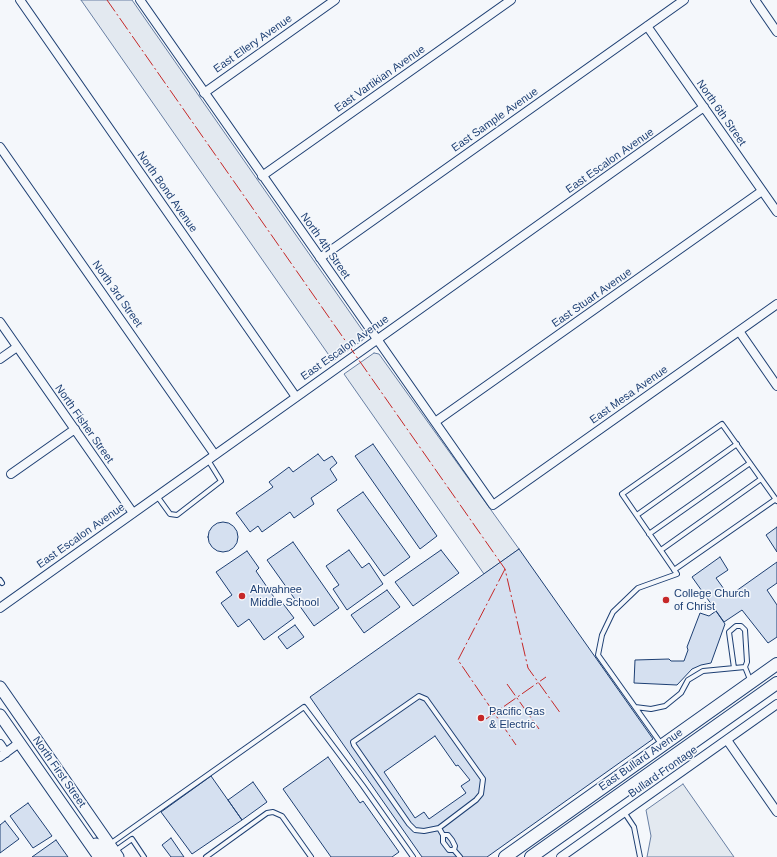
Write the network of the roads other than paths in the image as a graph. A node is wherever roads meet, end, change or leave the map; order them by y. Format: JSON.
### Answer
{"nodes":[{"id":1,"x":20,"y":0,"type":"edge"},
{"id":2,"x":140,"y":0,"type":"edge"},
{"id":3,"x":335,"y":0,"type":"edge"},
{"id":4,"x":511,"y":0,"type":"edge"},
{"id":5,"x":684,"y":0,"type":"edge"},
{"id":6,"x":755,"y":0,"type":"edge"},
{"id":7,"x":647,"y":26,"type":"junction"},
{"id":8,"x":777,"y":32,"type":"edge"},
{"id":9,"x":204,"y":93,"type":"junction"},
{"id":10,"x":704,"y":107,"type":"junction"},
{"id":11,"x":0,"y":147,"type":"edge"},
{"id":12,"x":262,"y":176,"type":"junction"},
{"id":13,"x":762,"y":191,"type":"junction"},
{"id":14,"x":777,"y":212,"type":"edge"},
{"id":15,"x":320,"y":258,"type":"junction"},
{"id":16,"x":777,"y":304,"type":"edge"},
{"id":17,"x":0,"y":322,"type":"edge"},
{"id":18,"x":739,"y":331,"type":"junction"},
{"id":19,"x":377,"y":340,"type":"junction"},
{"id":20,"x":17,"y":347,"type":"junction"},
{"id":21,"x":0,"y":359,"type":"edge"},
{"id":22,"x":777,"y":386,"type":"edge"},
{"id":23,"x":296,"y":397,"type":"junction"},
{"id":24,"x":435,"y":422,"type":"junction"},
{"id":25,"x":75,"y":429,"type":"junction"},
{"id":26,"x":737,"y":444,"type":"junction"},
{"id":27,"x":215,"y":455,"type":"junction"},
{"id":28,"x":208,"y":460,"type":"junction"},
{"id":29,"x":750,"y":463,"type":"junction"},
{"id":30,"x":11,"y":474,"type":"dead end"},
{"id":31,"x":761,"y":479,"type":"junction"},
{"id":32,"x":157,"y":496,"type":"junction"},
{"id":33,"x":776,"y":500,"type":"edge"},
{"id":34,"x":494,"y":505,"type":"joint"},
{"id":35,"x":133,"y":513,"type":"junction"},
{"id":36,"x":637,"y":515,"type":"junction"},
{"id":37,"x":649,"y":534,"type":"junction"},
{"id":38,"x":660,"y":550,"type":"junction"},
{"id":39,"x":674,"y":570,"type":"junction"},
{"id":40,"x":0,"y":608,"type":"edge"},
{"id":41,"x":777,"y":664,"type":"edge"},
{"id":42,"x":745,"y":667,"type":"junction"},
{"id":43,"x":734,"y":668,"type":"junction"},
{"id":44,"x":751,"y":682,"type":"junction"},
{"id":45,"x":777,"y":683,"type":"edge"},
{"id":46,"x":0,"y":687,"type":"edge"},
{"id":47,"x":777,"y":704,"type":"edge"},
{"id":48,"x":635,"y":707,"type":"junction"},
{"id":49,"x":0,"y":715,"type":"edge"},
{"id":50,"x":727,"y":740,"type":"junction"},
{"id":51,"x":19,"y":743,"type":"junction"},
{"id":52,"x":0,"y":744,"type":"edge"},
{"id":53,"x":662,"y":745,"type":"junction"},
{"id":54,"x":688,"y":746,"type":"junction"},
{"id":55,"x":3,"y":755,"type":"edge"},
{"id":56,"x":624,"y":812,"type":"junction"},
{"id":57,"x":777,"y":812,"type":"edge"},
{"id":58,"x":439,"y":828,"type":"junction"},
{"id":59,"x":80,"y":830,"type":"junction"},
{"id":60,"x":443,"y":835,"type":"junction"},
{"id":61,"x":525,"y":843,"type":"junction"},
{"id":62,"x":454,"y":850,"type":"junction"},
{"id":63,"x":113,"y":853,"type":"edge"},
{"id":64,"x":534,"y":856,"type":"edge"},
{"id":65,"x":99,"y":857,"type":"edge"},
{"id":66,"x":144,"y":857,"type":"edge"},
{"id":67,"x":206,"y":857,"type":"edge"},
{"id":68,"x":311,"y":857,"type":"edge"},
{"id":69,"x":413,"y":857,"type":"edge"},
{"id":70,"x":460,"y":857,"type":"edge"},
{"id":71,"x":505,"y":857,"type":"edge"},
{"id":72,"x":561,"y":857,"type":"edge"},
{"id":73,"x":640,"y":857,"type":"edge"}],
"edges":[{"from":1,"to":23,"type":"street","name":"North Bond Avenue"},
{"from":2,"to":9,"type":"street","name":"North 4th Street"},
{"from":3,"to":9,"type":"street","name":"East Ellery Avenue"},
{"from":4,"to":12,"type":"street","name":"East Vartikian Avenue"},
{"from":5,"to":7,"type":"street","name":"East Sample Avenue"},
{"from":6,"to":8,"type":"street"},
{"from":7,"to":10,"type":"street","name":"North 6th Street"},
{"from":7,"to":15,"type":"street","name":"East Sample Avenue"},
{"from":9,"to":12,"type":"street","name":"North 4th Street"},
{"from":10,"to":13,"type":"street","name":"North 6th Street"},
{"from":10,"to":19,"type":"street","name":"East Escalon Avenue"},
{"from":11,"to":27,"type":"street","name":"North 3rd Street"},
{"from":12,"to":15,"type":"street","name":"North 4th Street"},
{"from":13,"to":14,"type":"street","name":"North 6th Street"},
{"from":13,"to":24,"type":"street","name":"East Stuart Avenue"},
{"from":15,"to":19,"type":"street","name":"North 4th Street"},
{"from":16,"to":18,"type":"street","name":"East Mesa Avenue"},
{"from":17,"to":20,"type":"street","name":"North Fisher Street"},
{"from":18,"to":22,"type":"street"},
{"from":18,"to":34,"type":"street","name":"East Mesa Avenue"},
{"from":19,"to":23,"type":"street","name":"East Escalon Avenue"},
{"from":19,"to":24,"type":"street","name":"North 4th Street"},
{"from":20,"to":21,"type":"street"},
{"from":20,"to":25,"type":"street","name":"North Fisher Street"},
{"from":23,"to":27,"type":"street","name":"East Escalon Avenue"},
{"from":24,"to":34,"type":"street","name":"North 4th Street"},
{"from":25,"to":30,"type":"street"},
{"from":25,"to":35,"type":"street","name":"North Fisher Street"},
{"from":26,"to":29,"type":"lane"},
{"from":26,"to":36,"type":"lane"},
{"from":26,"to":36,"type":"lane"},
{"from":27,"to":28,"type":"street","name":"East Escalon Avenue"},
{"from":28,"to":32,"type":"street","name":"East Escalon Avenue"},
{"from":28,"to":32,"type":"lane"},
{"from":29,"to":31,"type":"lane"},
{"from":29,"to":37,"type":"lane"},
{"from":31,"to":33,"type":"lane"},
{"from":31,"to":38,"type":"lane"},
{"from":32,"to":35,"type":"street","name":"East Escalon Avenue"},
{"from":33,"to":39,"type":"lane"},
{"from":35,"to":40,"type":"street","name":"East Escalon Avenue"},
{"from":36,"to":37,"type":"lane"},
{"from":37,"to":38,"type":"lane"},
{"from":38,"to":39,"type":"lane"},
{"from":39,"to":48,"type":"lane"},
{"from":41,"to":44,"type":"main road","name":"East Bullard Avenue"},
{"from":42,"to":43,"type":"lane"},
{"from":42,"to":43,"type":"lane"},
{"from":42,"to":44,"type":"lane"},
{"from":43,"to":48,"type":"lane"},
{"from":44,"to":53,"type":"main road","name":"East Bullard Avenue"},
{"from":44,"to":54,"type":"main road"},
{"from":45,"to":54,"type":"main road","name":"East Bullard Avenue"},
{"from":46,"to":63,"type":"main road","name":"North First Street"},
{"from":47,"to":50,"type":"street","name":"Bullard Frontage"},
{"from":48,"to":53,"type":"lane"},
{"from":49,"to":51,"type":"main road","name":"North First Street"},
{"from":50,"to":56,"type":"street","name":"Bullard Frontage"},
{"from":50,"to":57,"type":"street"},
{"from":51,"to":55,"type":"street"},
{"from":51,"to":59,"type":"main road","name":"North First Street"},
{"from":52,"to":55,"type":"street"},
{"from":53,"to":61,"type":"main road","name":"East Bullard Avenue"},
{"from":54,"to":64,"type":"main road","name":"East Bullard Avenue"},
{"from":56,"to":72,"type":"street","name":"Bullard Frontage"},
{"from":56,"to":73,"type":"lane"},
{"from":58,"to":58,"type":"lane"},
{"from":58,"to":60,"type":"lane"},
{"from":59,"to":63,"type":"main road"},
{"from":59,"to":65,"type":"main road","name":"North First Street"},
{"from":60,"to":62,"type":"lane"},
{"from":60,"to":62,"type":"lane"},
{"from":61,"to":64,"type":"street"},
{"from":61,"to":71,"type":"main road","name":"East Bullard Avenue"},
{"from":62,"to":70,"type":"lane"},
{"from":63,"to":66,"type":"lane"},
{"from":63,"to":69,"type":"lane"},
{"from":67,"to":68,"type":"lane"}]}
